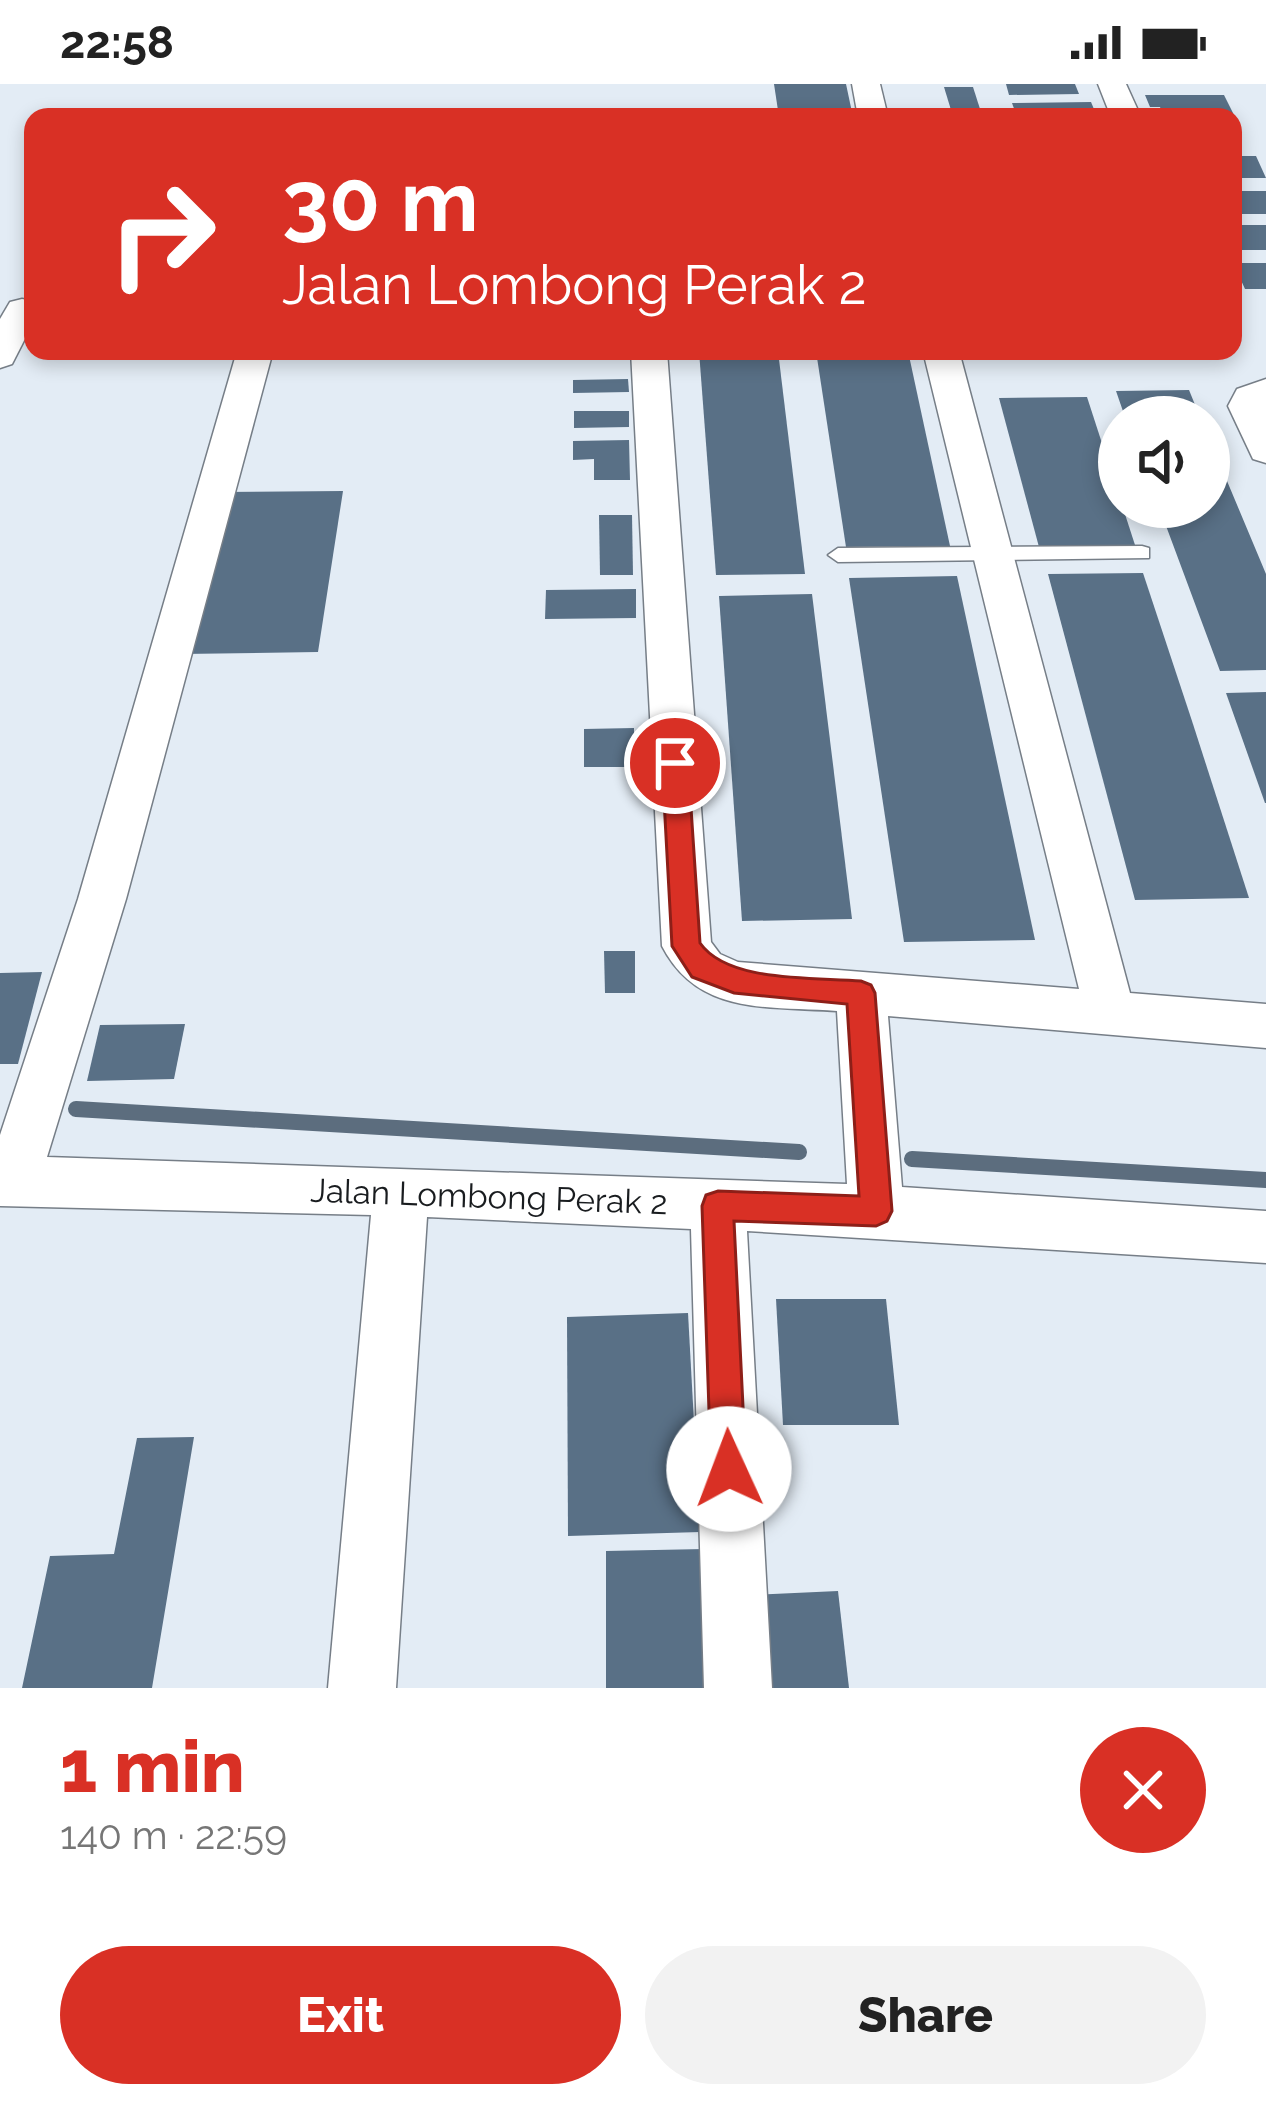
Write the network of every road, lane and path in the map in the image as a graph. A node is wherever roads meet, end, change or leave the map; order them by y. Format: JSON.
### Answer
{"nodes":[{"id":1,"x":22,"y":309,"type":"dead end"},
{"id":2,"x":0,"y":357,"type":"edge"},
{"id":3,"x":252,"y":360,"type":"edge"},
{"id":4,"x":650,"y":360,"type":"edge"},
{"id":5,"x":942,"y":360,"type":"edge"},
{"id":6,"x":1266,"y":390,"type":"edge"},
{"id":7,"x":1266,"y":452,"type":"edge"},
{"id":8,"x":1142,"y":553,"type":"dead end"},
{"id":9,"x":993,"y":554,"type":"junction"},
{"id":10,"x":838,"y":555,"type":"dead end"},
{"id":11,"x":861,"y":993,"type":"junction"},
{"id":12,"x":1109,"y":1013,"type":"junction"},
{"id":13,"x":1266,"y":1026,"type":"edge"},
{"id":14,"x":6,"y":1181,"type":"edge"},
{"id":15,"x":401,"y":1191,"type":"junction"},
{"id":16,"x":718,"y":1206,"type":"junction"},
{"id":17,"x":876,"y":1211,"type":"junction"},
{"id":18,"x":1266,"y":1238,"type":"edge"},
{"id":19,"x":362,"y":1688,"type":"edge"},
{"id":20,"x":738,"y":1688,"type":"edge"}],
"edges":[{"from":1,"to":2,"type":"street"},
{"from":3,"to":14,"type":"street"},
{"from":4,"to":11,"type":"street"},
{"from":5,"to":9,"type":"street"},
{"from":6,"to":7,"type":"street"},
{"from":8,"to":9,"type":"lane"},
{"from":9,"to":10,"type":"lane"},
{"from":9,"to":12,"type":"street"},
{"from":11,"to":12,"type":"street"},
{"from":11,"to":17,"type":"street"},
{"from":12,"to":13,"type":"street"},
{"from":14,"to":15,"type":"street","name":"Jalan Lombong Perak 2"},
{"from":15,"to":16,"type":"street","name":"Jalan Lombong Perak 2"},
{"from":15,"to":19,"type":"street"},
{"from":16,"to":17,"type":"street","name":"Jalan Lombong Perak 2"},
{"from":16,"to":20,"type":"street"},
{"from":17,"to":18,"type":"street","name":"Jalan Lombong Perak 2"}]}
